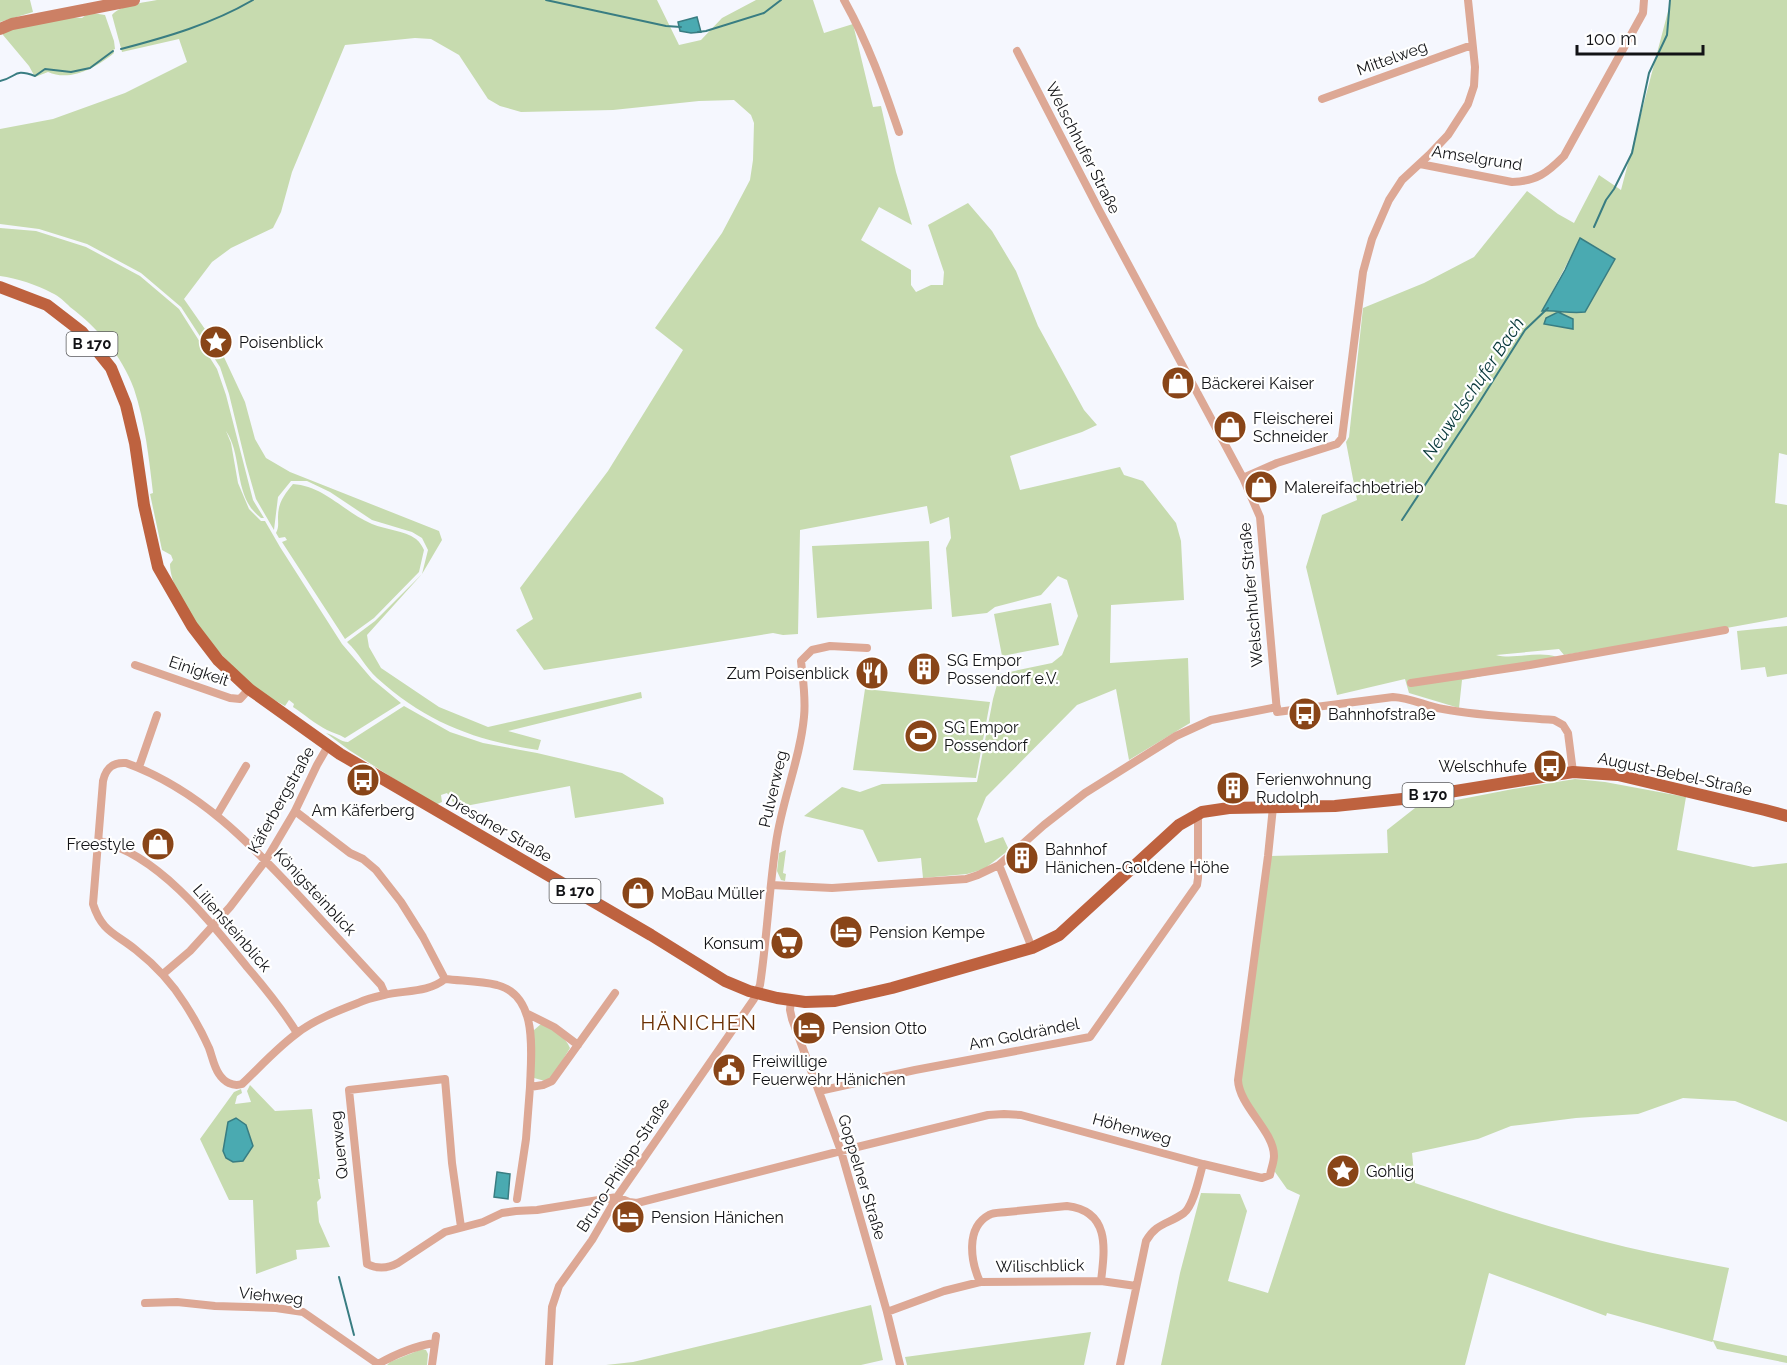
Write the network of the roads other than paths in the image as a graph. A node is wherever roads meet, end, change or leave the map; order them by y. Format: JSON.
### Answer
{"nodes":[{"id":1,"x":134,"y":0,"type":"edge"},
{"id":2,"x":844,"y":0,"type":"edge"},
{"id":3,"x":1468,"y":0,"type":"edge"},
{"id":4,"x":1644,"y":0,"type":"edge"},
{"id":5,"x":0,"y":29,"type":"edge"},
{"id":6,"x":1472,"y":45,"type":"junction"},
{"id":7,"x":1017,"y":51,"type":"dead end"},
{"id":8,"x":1322,"y":99,"type":"dead end"},
{"id":9,"x":899,"y":132,"type":"dead end"},
{"id":10,"x":1420,"y":164,"type":"junction"},
{"id":11,"x":0,"y":287,"type":"edge"},
{"id":12,"x":1243,"y":478,"type":"junction"},
{"id":13,"x":1725,"y":630,"type":"dead end"},
{"id":14,"x":867,"y":648,"type":"dead end"},
{"id":15,"x":135,"y":665,"type":"dead end"},
{"id":16,"x":1411,"y":683,"type":"dead end"},
{"id":17,"x":249,"y":689,"type":"junction"},
{"id":18,"x":1276,"y":707,"type":"junction"},
{"id":19,"x":157,"y":715,"type":"dead end"},
{"id":20,"x":328,"y":746,"type":"junction"},
{"id":21,"x":246,"y":766,"type":"dead end"},
{"id":22,"x":139,"y":767,"type":"junction"},
{"id":23,"x":1573,"y":772,"type":"junction"},
{"id":24,"x":1273,"y":807,"type":"junction"},
{"id":25,"x":295,"y":811,"type":"junction"},
{"id":26,"x":1198,"y":814,"type":"junction"},
{"id":27,"x":217,"y":815,"type":"junction"},
{"id":28,"x":1787,"y":816,"type":"edge"},
{"id":29,"x":99,"y":841,"type":"junction"},
{"id":30,"x":266,"y":860,"type":"junction"},
{"id":31,"x":999,"y":864,"type":"junction"},
{"id":32,"x":771,"y":885,"type":"junction"},
{"id":33,"x":213,"y":925,"type":"junction"},
{"id":34,"x":1032,"y":948,"type":"junction"},
{"id":35,"x":163,"y":974,"type":"junction"},
{"id":36,"x":446,"y":979,"type":"junction"},
{"id":37,"x":615,"y":993,"type":"dead end"},
{"id":38,"x":756,"y":993,"type":"junction"},
{"id":39,"x":385,"y":994,"type":"junction"},
{"id":40,"x":791,"y":1000,"type":"junction"},
{"id":41,"x":528,"y":1014,"type":"junction"},
{"id":42,"x":297,"y":1033,"type":"junction"},
{"id":43,"x":578,"y":1045,"type":"junction"},
{"id":44,"x":530,"y":1087,"type":"junction"},
{"id":45,"x":819,"y":1090,"type":"junction"},
{"id":46,"x":841,"y":1151,"type":"junction"},
{"id":47,"x":1203,"y":1164,"type":"junction"},
{"id":48,"x":617,"y":1197,"type":"junction"},
{"id":49,"x":517,"y":1199,"type":"dead end"},
{"id":50,"x":461,"y":1227,"type":"junction"},
{"id":51,"x":1101,"y":1281,"type":"junction"},
{"id":52,"x":980,"y":1282,"type":"junction"},
{"id":53,"x":1136,"y":1286,"type":"junction"},
{"id":54,"x":145,"y":1303,"type":"dead end"},
{"id":55,"x":887,"y":1312,"type":"junction"},
{"id":56,"x":379,"y":1364,"type":"edge"},
{"id":57,"x":432,"y":1365,"type":"edge"},
{"id":58,"x":549,"y":1365,"type":"edge"},
{"id":59,"x":900,"y":1365,"type":"edge"},
{"id":60,"x":1120,"y":1365,"type":"edge"}],
"edges":[{"from":1,"to":5,"type":"main road"},
{"from":2,"to":9,"type":"street"},
{"from":3,"to":6,"type":"street"},
{"from":4,"to":10,"type":"street","name":"Amselgrund"},
{"from":6,"to":8,"type":"street","name":"Mittelweg"},
{"from":6,"to":10,"type":"street"},
{"from":7,"to":12,"type":"street","name":"Welschhufer Straße"},
{"from":10,"to":12,"type":"street","name":"Amselgrund"},
{"from":11,"to":17,"type":"main road","name":"Dresdner Straße","number":"B 170"},
{"from":12,"to":18,"type":"street","name":"Welschhufer Straße"},
{"from":13,"to":16,"type":"street"},
{"from":14,"to":32,"type":"street","name":"Pulverweg"},
{"from":15,"to":17,"type":"street","name":"Einigkeit"},
{"from":17,"to":20,"type":"main road","name":"Dresdner Straße","number":"B 170"},
{"from":18,"to":23,"type":"street"},
{"from":18,"to":31,"type":"street"},
{"from":19,"to":22,"type":"street"},
{"from":20,"to":25,"type":"street","name":"Käferbergstraße"},
{"from":20,"to":38,"type":"main road","name":"Dresdner Straße","number":"B 170"},
{"from":21,"to":27,"type":"street"},
{"from":22,"to":27,"type":"street","name":"Königsteinblick"},
{"from":22,"to":29,"type":"street","name":"Königsteinblick"},
{"from":23,"to":24,"type":"main road","name":"August-Bebel-Straße","number":"B 170"},
{"from":23,"to":28,"type":"main road","name":"August-Bebel-Straße","number":"B 170"},
{"from":24,"to":26,"type":"main road","name":"August-Bebel-Straße","number":"B 170"},
{"from":24,"to":47,"type":"street","name":"Höhenweg"},
{"from":25,"to":30,"type":"street","name":"Käferbergstraße"},
{"from":25,"to":36,"type":"street"},
{"from":26,"to":34,"type":"main road","name":"Dresdner Straße","number":"B 170"},
{"from":26,"to":45,"type":"street","name":"Am Goldrändel"},
{"from":27,"to":30,"type":"street","name":"Königsteinblick"},
{"from":29,"to":33,"type":"street","name":"Liliensteinblick"},
{"from":29,"to":35,"type":"street","name":"Königsteinblick"},
{"from":30,"to":33,"type":"street","name":"Käferbergstraße"},
{"from":30,"to":39,"type":"street","name":"Königsteinblick"},
{"from":31,"to":32,"type":"street"},
{"from":31,"to":34,"type":"street"},
{"from":32,"to":38,"type":"street","name":"Pulverweg"},
{"from":33,"to":35,"type":"street","name":"Käferbergstraße"},
{"from":33,"to":42,"type":"street","name":"Liliensteinblick"},
{"from":34,"to":40,"type":"main road","name":"Dresdner Straße","number":"B 170"},
{"from":35,"to":42,"type":"street","name":"Königsteinblick"},
{"from":36,"to":39,"type":"street"},
{"from":36,"to":41,"type":"street"},
{"from":37,"to":43,"type":"street"},
{"from":38,"to":40,"type":"main road","name":"Dresdner Straße","number":"B 170"},
{"from":38,"to":48,"type":"street","name":"Bruno-Philipp-Straße"},
{"from":39,"to":42,"type":"street"},
{"from":40,"to":45,"type":"street","name":"Goppelner Straße"},
{"from":41,"to":43,"type":"street"},
{"from":41,"to":44,"type":"street"},
{"from":43,"to":44,"type":"street"},
{"from":44,"to":49,"type":"street"},
{"from":45,"to":46,"type":"street","name":"Goppelner Straße"},
{"from":46,"to":47,"type":"street","name":"Höhenweg"},
{"from":46,"to":48,"type":"street","name":"Höhenweg"},
{"from":46,"to":55,"type":"street","name":"Goppelner Straße"},
{"from":47,"to":53,"type":"street"},
{"from":48,"to":50,"type":"street","name":"Querweg"},
{"from":48,"to":58,"type":"street","name":"Bruno-Philipp-Straße"},
{"from":50,"to":50,"type":"street","name":"Querweg"},
{"from":51,"to":52,"type":"street","name":"Wilischblick"},
{"from":51,"to":52,"type":"street","name":"Wilischblick"},
{"from":51,"to":53,"type":"street","name":"Wilischblick"},
{"from":52,"to":55,"type":"street","name":"Wilischblick"},
{"from":53,"to":60,"type":"street"},
{"from":54,"to":56,"type":"street","name":"Viehweg"},
{"from":55,"to":59,"type":"street","name":"Goppelner Straße"},
{"from":56,"to":57,"type":"street"}]}
